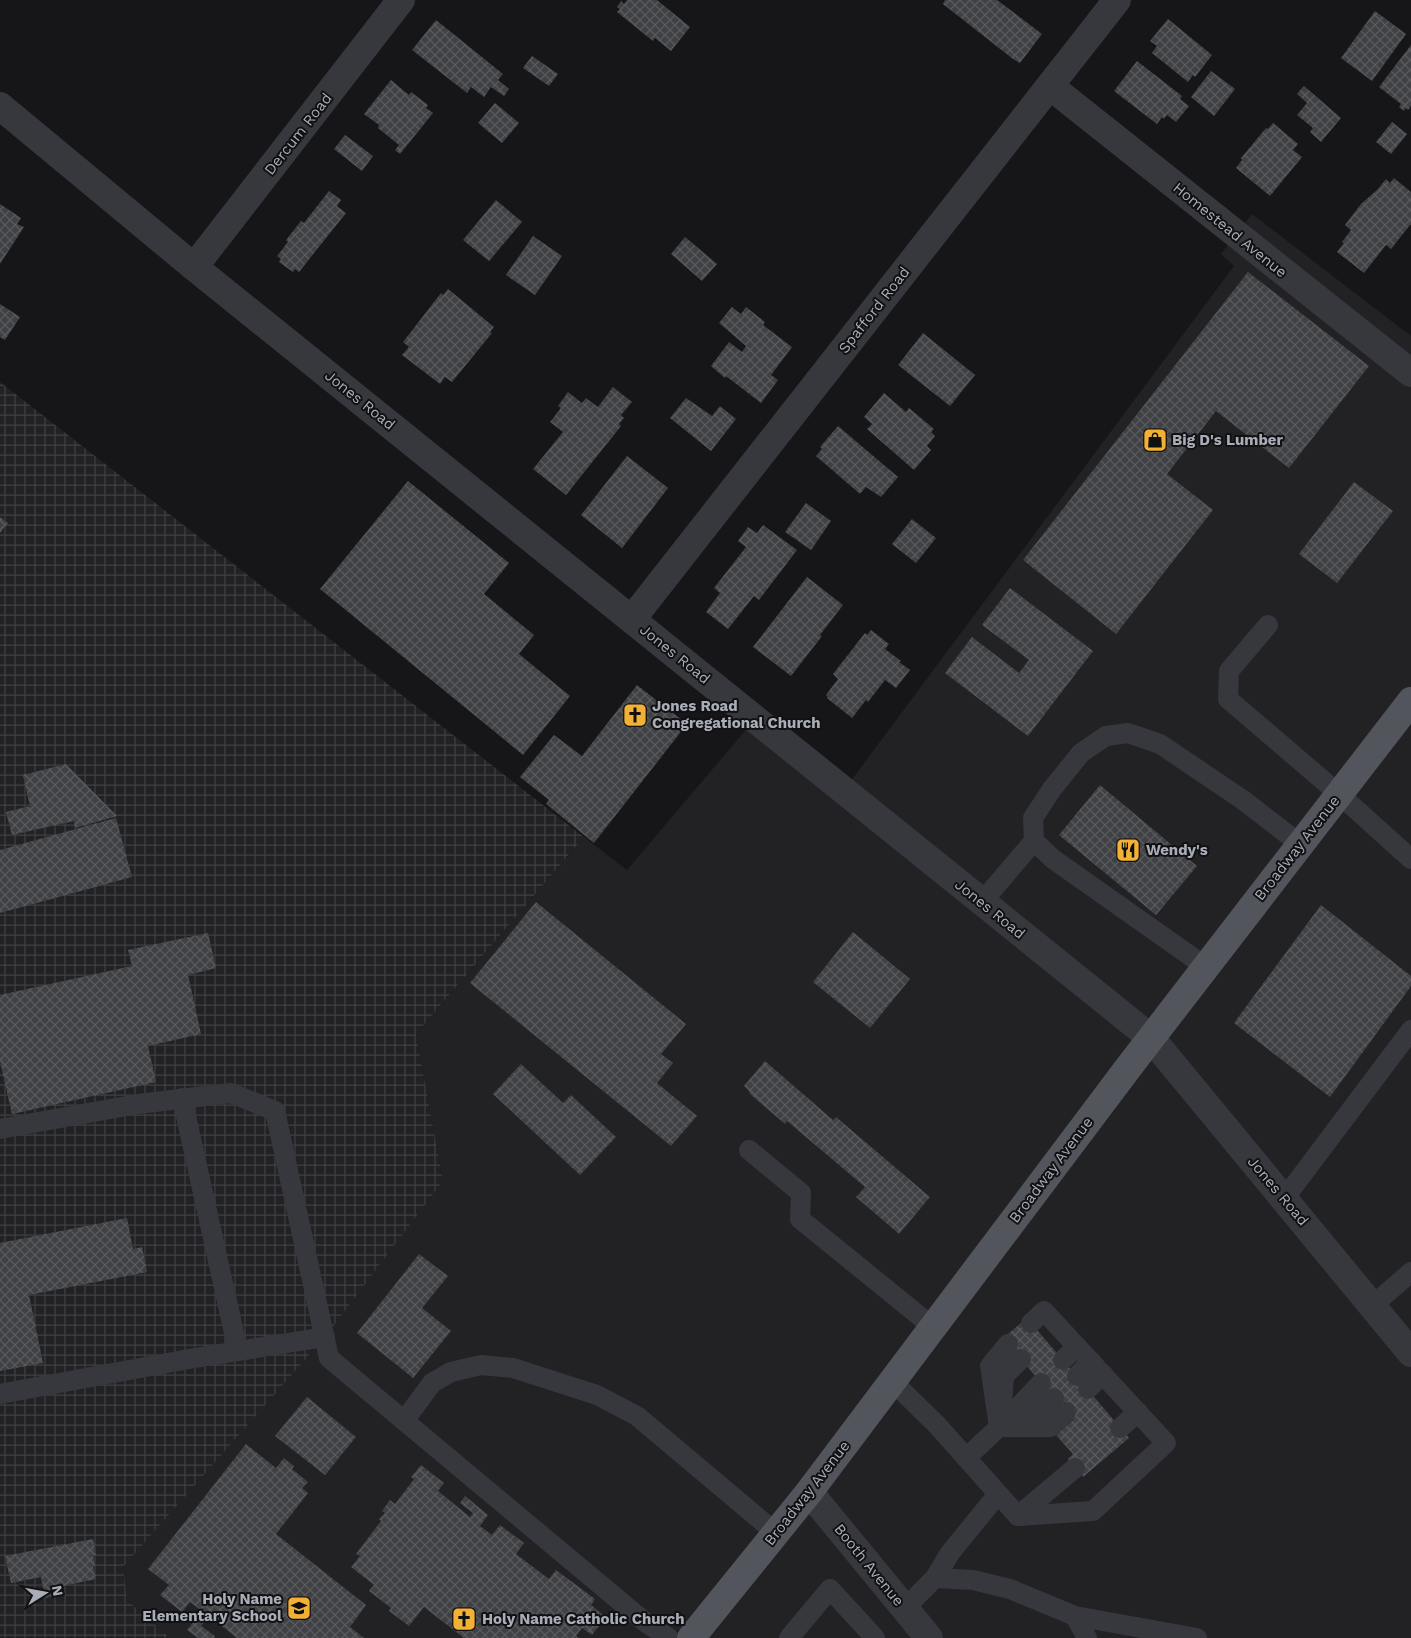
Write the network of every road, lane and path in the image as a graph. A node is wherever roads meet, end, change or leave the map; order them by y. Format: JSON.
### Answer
{"nodes":[{"id":1,"x":401,"y":0,"type":"edge"},
{"id":2,"x":1117,"y":0,"type":"edge"},
{"id":3,"x":1050,"y":86,"type":"junction"},
{"id":4,"x":0,"y":106,"type":"edge"},
{"id":5,"x":194,"y":267,"type":"junction"},
{"id":6,"x":1411,"y":374,"type":"edge"},
{"id":7,"x":632,"y":619,"type":"junction"},
{"id":8,"x":1268,"y":625,"type":"dead end"},
{"id":9,"x":1411,"y":701,"type":"edge"},
{"id":10,"x":1339,"y":794,"type":"junction"},
{"id":11,"x":1034,"y":841,"type":"junction"},
{"id":12,"x":1300,"y":844,"type":"junction"},
{"id":13,"x":1411,"y":859,"type":"edge"},
{"id":14,"x":982,"y":902,"type":"junction"},
{"id":15,"x":1206,"y":967,"type":"junction"},
{"id":16,"x":1411,"y":1030,"type":"edge"},
{"id":17,"x":1151,"y":1038,"type":"junction"},
{"id":18,"x":182,"y":1098,"type":"junction"},
{"id":19,"x":0,"y":1129,"type":"edge"},
{"id":20,"x":749,"y":1150,"type":"dead end"},
{"id":21,"x":1284,"y":1200,"type":"junction"},
{"id":22,"x":1411,"y":1272,"type":"edge"},
{"id":23,"x":1372,"y":1306,"type":"junction"},
{"id":24,"x":1031,"y":1323,"type":"dead end"},
{"id":25,"x":933,"y":1327,"type":"junction"},
{"id":26,"x":325,"y":1337,"type":"junction"},
{"id":27,"x":238,"y":1351,"type":"junction"},
{"id":28,"x":1014,"y":1351,"type":"dead end"},
{"id":29,"x":1411,"y":1353,"type":"edge"},
{"id":30,"x":1097,"y":1368,"type":"junction"},
{"id":31,"x":892,"y":1381,"type":"junction"},
{"id":32,"x":1041,"y":1383,"type":"dead end"},
{"id":33,"x":1082,"y":1383,"type":"dead end"},
{"id":34,"x":0,"y":1394,"type":"edge"},
{"id":35,"x":1060,"y":1405,"type":"dead end"},
{"id":36,"x":1138,"y":1412,"type":"junction"},
{"id":37,"x":404,"y":1421,"type":"junction"},
{"id":38,"x":999,"y":1428,"type":"junction"},
{"id":39,"x":1120,"y":1428,"type":"dead end"},
{"id":40,"x":966,"y":1458,"type":"junction"},
{"id":41,"x":1075,"y":1468,"type":"dead end"},
{"id":42,"x":809,"y":1492,"type":"junction"},
{"id":43,"x":998,"y":1494,"type":"junction"},
{"id":44,"x":1018,"y":1516,"type":"junction"},
{"id":45,"x":776,"y":1533,"type":"junction"},
{"id":46,"x":934,"y":1578,"type":"junction"},
{"id":47,"x":904,"y":1609,"type":"junction"},
{"id":48,"x":1075,"y":1616,"type":"junction"},
{"id":49,"x":669,"y":1638,"type":"edge"},
{"id":50,"x":691,"y":1638,"type":"edge"},
{"id":51,"x":789,"y":1638,"type":"edge"},
{"id":52,"x":875,"y":1638,"type":"edge"},
{"id":53,"x":928,"y":1638,"type":"edge"},
{"id":54,"x":1086,"y":1638,"type":"edge"},
{"id":55,"x":1197,"y":1638,"type":"edge"}],
"edges":[{"from":1,"to":5,"type":"street","name":"Dercum Road"},
{"from":2,"to":3,"type":"street","name":"Spafford Road"},
{"from":3,"to":6,"type":"street","name":"Homestead Avenue"},
{"from":3,"to":7,"type":"street","name":"Spafford Road"},
{"from":4,"to":5,"type":"street","name":"Jones Road"},
{"from":5,"to":7,"type":"street","name":"Jones Road"},
{"from":7,"to":14,"type":"street","name":"Jones Road"},
{"from":8,"to":10,"type":"lane"},
{"from":9,"to":10,"type":"main road","name":"Broadway Avenue"},
{"from":10,"to":12,"type":"main road","name":"Broadway Avenue"},
{"from":10,"to":13,"type":"lane"},
{"from":11,"to":12,"type":"lane"},
{"from":11,"to":14,"type":"lane"},
{"from":11,"to":15,"type":"lane"},
{"from":12,"to":15,"type":"main road","name":"Broadway Avenue"},
{"from":14,"to":17,"type":"street","name":"Jones Road"},
{"from":15,"to":17,"type":"main road","name":"Broadway Avenue"},
{"from":16,"to":21,"type":"lane"},
{"from":17,"to":21,"type":"street","name":"Jones Road"},
{"from":17,"to":25,"type":"main road","name":"Broadway Avenue"},
{"from":18,"to":19,"type":"lane"},
{"from":18,"to":26,"type":"lane"},
{"from":18,"to":27,"type":"lane"},
{"from":20,"to":25,"type":"lane"},
{"from":21,"to":23,"type":"street","name":"Jones Road"},
{"from":22,"to":23,"type":"lane"},
{"from":23,"to":29,"type":"street","name":"Jones Road"},
{"from":24,"to":30,"type":"lane"},
{"from":25,"to":31,"type":"main road","name":"Broadway Avenue"},
{"from":26,"to":27,"type":"lane"},
{"from":26,"to":37,"type":"lane"},
{"from":27,"to":34,"type":"lane"},
{"from":28,"to":38,"type":"lane"},
{"from":30,"to":33,"type":"lane"},
{"from":30,"to":36,"type":"lane"},
{"from":31,"to":40,"type":"lane"},
{"from":31,"to":42,"type":"main road","name":"Broadway Avenue"},
{"from":32,"to":38,"type":"lane"},
{"from":35,"to":38,"type":"lane"},
{"from":36,"to":39,"type":"lane"},
{"from":36,"to":44,"type":"lane"},
{"from":37,"to":45,"type":"lane"},
{"from":37,"to":49,"type":"lane"},
{"from":38,"to":40,"type":"lane"},
{"from":40,"to":43,"type":"lane"},
{"from":41,"to":44,"type":"lane"},
{"from":42,"to":45,"type":"main road","name":"Broadway Avenue"},
{"from":42,"to":47,"type":"street","name":"Booth Avenue"},
{"from":43,"to":44,"type":"lane"},
{"from":43,"to":46,"type":"lane"},
{"from":45,"to":50,"type":"main road","name":"Broadway Avenue"},
{"from":46,"to":47,"type":"lane"},
{"from":46,"to":48,"type":"lane"},
{"from":47,"to":53,"type":"street","name":"Booth Avenue"},
{"from":48,"to":54,"type":"lane"},
{"from":48,"to":55,"type":"lane"},
{"from":51,"to":52,"type":"lane"}]}
